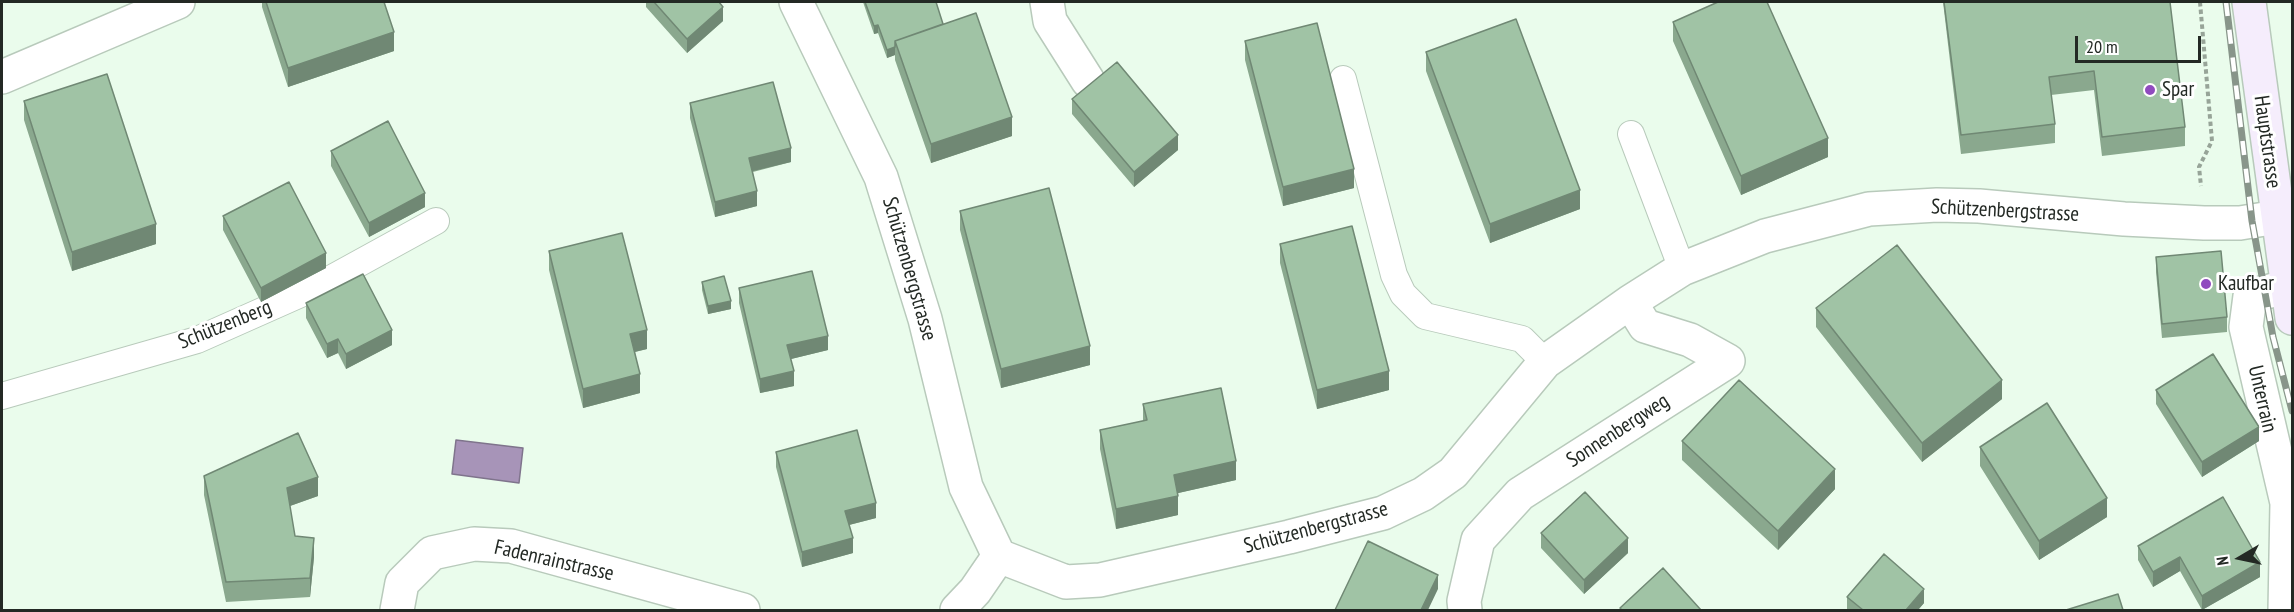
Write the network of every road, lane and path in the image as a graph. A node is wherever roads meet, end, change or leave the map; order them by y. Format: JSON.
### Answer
{"nodes":[{"id":1,"x":178,"y":2,"type":"edge"},
{"id":2,"x":796,"y":2,"type":"edge"},
{"id":3,"x":1047,"y":2,"type":"edge"},
{"id":4,"x":2200,"y":2,"type":"edge"},
{"id":5,"x":2249,"y":2,"type":"edge"},
{"id":6,"x":2,"y":76,"type":"edge"},
{"id":7,"x":1343,"y":79,"type":"dead end"},
{"id":8,"x":1089,"y":81,"type":"dead end"},
{"id":9,"x":1631,"y":134,"type":"dead end"},
{"id":10,"x":2277,"y":217,"type":"junction"},
{"id":11,"x":436,"y":221,"type":"dead end"},
{"id":12,"x":2204,"y":223,"type":"junction"},
{"id":13,"x":1682,"y":269,"type":"junction"},
{"id":14,"x":2286,"y":287,"type":"junction"},
{"id":15,"x":1630,"y":302,"type":"junction"},
{"id":16,"x":2292,"y":318,"type":"edge"},
{"id":17,"x":1545,"y":362,"type":"junction"},
{"id":18,"x":2,"y":396,"type":"edge"},
{"id":19,"x":999,"y":556,"type":"junction"},
{"id":20,"x":397,"y":610,"type":"edge"},
{"id":21,"x":743,"y":610,"type":"edge"},
{"id":22,"x":957,"y":610,"type":"edge"},
{"id":23,"x":1465,"y":610,"type":"edge"},
{"id":24,"x":2285,"y":610,"type":"edge"}],
"edges":[{"from":1,"to":6,"type":"street"},
{"from":2,"to":19,"type":"street","name":"Schützenbergstrasse"},
{"from":3,"to":8,"type":"street"},
{"from":4,"to":12,"type":"path"},
{"from":5,"to":10,"type":"street","name":"Hauptstrasse"},
{"from":7,"to":17,"type":"lane"},
{"from":9,"to":13,"type":"lane"},
{"from":10,"to":12,"type":"street","name":"Schützenbergstrasse"},
{"from":10,"to":14,"type":"street","name":"Hauptstrasse"},
{"from":11,"to":18,"type":"lane","name":"Schützenberg"},
{"from":12,"to":13,"type":"street","name":"Schützenbergstrasse"},
{"from":13,"to":15,"type":"street","name":"Schützenbergstrasse"},
{"from":14,"to":16,"type":"street","name":"Hauptstrasse"},
{"from":14,"to":24,"type":"street","name":"Unterrain"},
{"from":15,"to":17,"type":"street","name":"Schützenbergstrasse"},
{"from":15,"to":23,"type":"street","name":"Sonnenbergweg"},
{"from":17,"to":19,"type":"street","name":"Schützenbergstrasse"},
{"from":19,"to":22,"type":"street"},
{"from":20,"to":21,"type":"street","name":"Fadenrainstrasse"}]}
